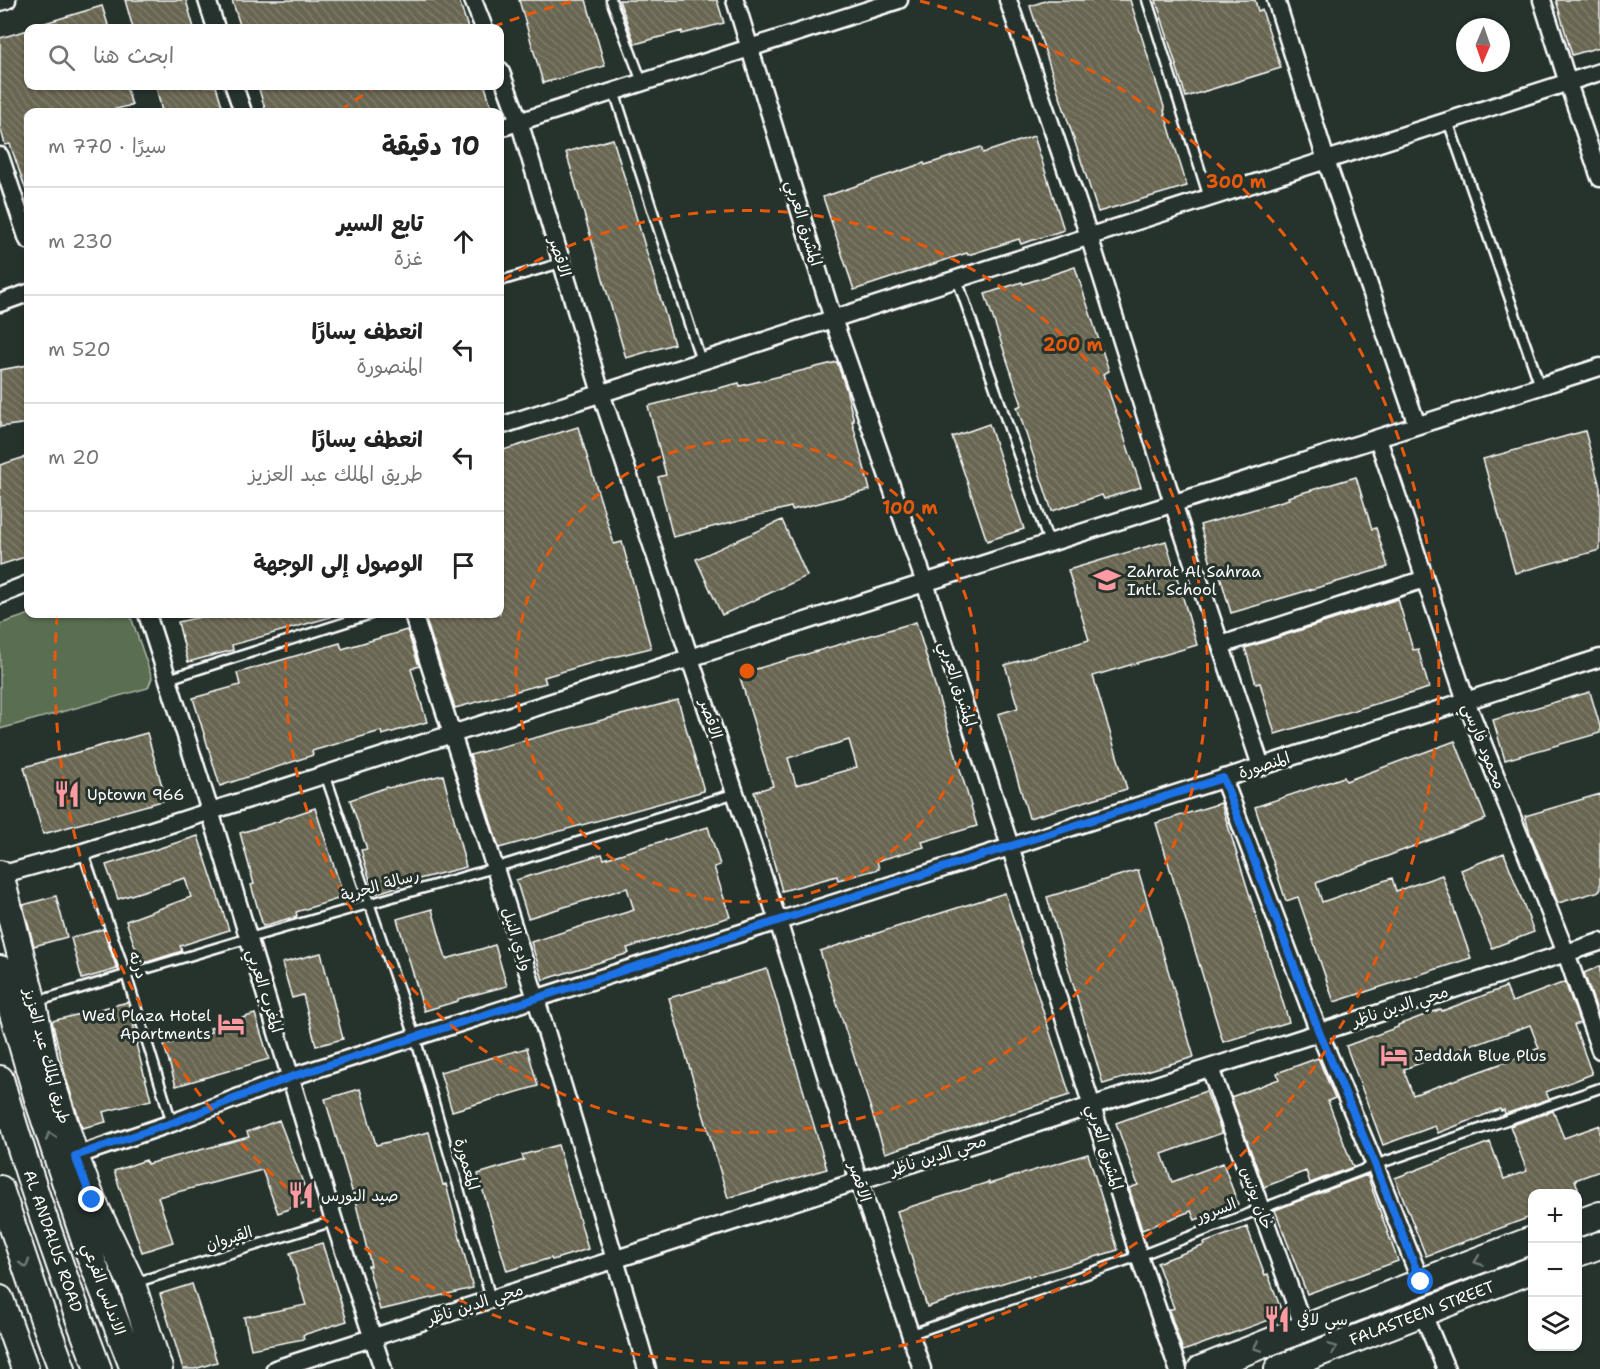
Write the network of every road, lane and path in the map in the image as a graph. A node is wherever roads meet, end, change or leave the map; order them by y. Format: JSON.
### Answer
{"nodes":[{"id":1,"x":7,"y":0,"type":"edge"},
{"id":2,"x":207,"y":0,"type":"edge"},
{"id":3,"x":473,"y":0,"type":"edge"},
{"id":4,"x":610,"y":0,"type":"edge"},
{"id":5,"x":735,"y":0,"type":"edge"},
{"id":6,"x":899,"y":0,"type":"edge"},
{"id":7,"x":1008,"y":0,"type":"edge"},
{"id":8,"x":1147,"y":0,"type":"edge"},
{"id":9,"x":1276,"y":0,"type":"edge"},
{"id":10,"x":1542,"y":0,"type":"edge"},
{"id":11,"x":0,"y":2,"type":"edge"},
{"id":12,"x":215,"y":24,"type":"edge"},
{"id":13,"x":482,"y":24,"type":"edge"},
{"id":14,"x":751,"y":47,"type":"junction"},
{"id":15,"x":1600,"y":72,"type":"edge"},
{"id":16,"x":504,"y":81,"type":"edge"},
{"id":17,"x":642,"y":82,"type":"junction"},
{"id":18,"x":1568,"y":82,"type":"junction"},
{"id":19,"x":235,"y":90,"type":"edge"},
{"id":20,"x":614,"y":91,"type":"junction"},
{"id":21,"x":242,"y":108,"type":"edge"},
{"id":22,"x":1448,"y":121,"type":"junction"},
{"id":23,"x":519,"y":122,"type":"junction"},
{"id":24,"x":504,"y":127,"type":"edge"},
{"id":25,"x":0,"y":156,"type":"edge"},
{"id":26,"x":1326,"y":160,"type":"junction"},
{"id":27,"x":1600,"y":178,"type":"edge"},
{"id":28,"x":1209,"y":198,"type":"junction"},
{"id":29,"x":24,"y":228,"type":"edge"},
{"id":30,"x":1089,"y":236,"type":"junction"},
{"id":31,"x":561,"y":263,"type":"junction"},
{"id":32,"x":957,"y":279,"type":"junction"},
{"id":33,"x":504,"y":280,"type":"edge"},
{"id":34,"x":24,"y":294,"type":"edge"},
{"id":35,"x":0,"y":303,"type":"edge"},
{"id":36,"x":833,"y":319,"type":"junction"},
{"id":37,"x":701,"y":361,"type":"junction"},
{"id":38,"x":1600,"y":367,"type":"edge"},
{"id":39,"x":1540,"y":386,"type":"junction"},
{"id":40,"x":601,"y":393,"type":"junction"},
{"id":41,"x":504,"y":425,"type":"edge"},
{"id":42,"x":1417,"y":425,"type":"junction"},
{"id":43,"x":1378,"y":439,"type":"junction"},
{"id":44,"x":1173,"y":503,"type":"junction"},
{"id":45,"x":1049,"y":543,"type":"junction"},
{"id":46,"x":1425,"y":579,"type":"junction"},
{"id":47,"x":925,"y":583,"type":"junction"},
{"id":48,"x":24,"y":586,"type":"edge"},
{"id":49,"x":0,"y":595,"type":"edge"},
{"id":50,"x":148,"y":618,"type":"edge"},
{"id":51,"x":359,"y":618,"type":"edge"},
{"id":52,"x":414,"y":618,"type":"edge"},
{"id":53,"x":1221,"y":645,"type":"junction"},
{"id":54,"x":691,"y":657,"type":"junction"},
{"id":55,"x":1598,"y":664,"type":"edge"},
{"id":56,"x":168,"y":679,"type":"junction"},
{"id":57,"x":1466,"y":701,"type":"junction"},
{"id":58,"x":452,"y":734,"type":"junction"},
{"id":59,"x":1261,"y":766,"type":"junction"},
{"id":60,"x":325,"y":774,"type":"junction"},
{"id":61,"x":1223,"y":778,"type":"junction"},
{"id":62,"x":736,"y":793,"type":"junction"},
{"id":63,"x":210,"y":811,"type":"junction"},
{"id":64,"x":1010,"y":846,"type":"junction"},
{"id":65,"x":82,"y":852,"type":"junction"},
{"id":66,"x":494,"y":868,"type":"junction"},
{"id":67,"x":0,"y":874,"type":"edge"},
{"id":68,"x":369,"y":904,"type":"junction"},
{"id":69,"x":778,"y":921,"type":"junction"},
{"id":70,"x":249,"y":938,"type":"junction"},
{"id":71,"x":0,"y":940,"type":"edge"},
{"id":72,"x":1600,"y":942,"type":"edge"},
{"id":73,"x":1566,"y":953,"type":"junction"},
{"id":74,"x":0,"y":969,"type":"edge"},
{"id":75,"x":126,"y":974,"type":"junction"},
{"id":76,"x":536,"y":998,"type":"junction"},
{"id":77,"x":33,"y":1003,"type":"junction"},
{"id":78,"x":1319,"y":1032,"type":"junction"},
{"id":79,"x":415,"y":1037,"type":"junction"},
{"id":80,"x":1600,"y":1050,"type":"edge"},
{"id":81,"x":44,"y":1059,"type":"junction"},
{"id":82,"x":1210,"y":1068,"type":"junction"},
{"id":83,"x":291,"y":1077,"type":"junction"},
{"id":84,"x":0,"y":1078,"type":"edge"},
{"id":85,"x":1600,"y":1088,"type":"edge"},
{"id":86,"x":1091,"y":1106,"type":"junction"},
{"id":87,"x":172,"y":1123,"type":"junction"},
{"id":88,"x":75,"y":1156,"type":"junction"},
{"id":89,"x":1375,"y":1164,"type":"junction"},
{"id":90,"x":859,"y":1181,"type":"junction"},
{"id":91,"x":0,"y":1189,"type":"edge"},
{"id":92,"x":92,"y":1200,"type":"junction"},
{"id":93,"x":1261,"y":1209,"type":"junction"},
{"id":94,"x":1600,"y":1215,"type":"edge"},
{"id":95,"x":334,"y":1221,"type":"junction"},
{"id":96,"x":1582,"y":1222,"type":"edge"},
{"id":97,"x":1528,"y":1242,"type":"edge"},
{"id":98,"x":1600,"y":1245,"type":"edge"},
{"id":99,"x":1582,"y":1252,"type":"edge"},
{"id":100,"x":1139,"y":1256,"type":"junction"},
{"id":101,"x":616,"y":1259,"type":"junction"},
{"id":102,"x":1528,"y":1272,"type":"edge"},
{"id":103,"x":1421,"y":1282,"type":"junction"},
{"id":104,"x":132,"y":1284,"type":"junction"},
{"id":105,"x":0,"y":1299,"type":"edge"},
{"id":106,"x":491,"y":1299,"type":"junction"},
{"id":107,"x":1422,"y":1312,"type":"junction"},
{"id":108,"x":1304,"y":1328,"type":"junction"},
{"id":109,"x":911,"y":1334,"type":"junction"},
{"id":110,"x":373,"y":1337,"type":"junction"},
{"id":111,"x":25,"y":1369,"type":"edge"},
{"id":112,"x":62,"y":1369,"type":"edge"},
{"id":113,"x":98,"y":1369,"type":"edge"},
{"id":114,"x":134,"y":1369,"type":"edge"},
{"id":115,"x":139,"y":1369,"type":"edge"},
{"id":116,"x":159,"y":1369,"type":"edge"},
{"id":117,"x":275,"y":1369,"type":"edge"},
{"id":118,"x":383,"y":1369,"type":"edge"},
{"id":119,"x":647,"y":1369,"type":"edge"},
{"id":120,"x":922,"y":1369,"type":"edge"},
{"id":121,"x":1178,"y":1369,"type":"edge"},
{"id":122,"x":1202,"y":1369,"type":"edge"},
{"id":123,"x":1278,"y":1369,"type":"edge"},
{"id":124,"x":1446,"y":1369,"type":"edge"}],
"edges":[{"from":1,"to":11,"type":"street"},
{"from":2,"to":12,"type":"street"},
{"from":3,"to":13,"type":"street"},
{"from":4,"to":17,"type":"lane"},
{"from":5,"to":14,"type":"street","name":"المشرق العربي"},
{"from":6,"to":14,"type":"street"},
{"from":7,"to":30,"type":"street"},
{"from":8,"to":28,"type":"lane"},
{"from":9,"to":26,"type":"street"},
{"from":10,"to":18,"type":"street"},
{"from":14,"to":17,"type":"street"},
{"from":14,"to":36,"type":"street","name":"المشرق العربي"},
{"from":15,"to":18,"type":"street"},
{"from":16,"to":23,"type":"street","name":"الاقصر"},
{"from":17,"to":20,"type":"street"},
{"from":18,"to":22,"type":"street"},
{"from":18,"to":27,"type":"street"},
{"from":19,"to":21,"type":"street"},
{"from":20,"to":23,"type":"street"},
{"from":20,"to":37,"type":"lane"},
{"from":22,"to":26,"type":"street"},
{"from":22,"to":39,"type":"lane"},
{"from":23,"to":24,"type":"street"},
{"from":23,"to":31,"type":"street","name":"الاقصر"},
{"from":25,"to":29,"type":"street"},
{"from":26,"to":28,"type":"street"},
{"from":26,"to":42,"type":"street"},
{"from":28,"to":30,"type":"street"},
{"from":30,"to":32,"type":"street"},
{"from":30,"to":44,"type":"street"},
{"from":31,"to":33,"type":"lane"},
{"from":31,"to":40,"type":"street","name":"الاقصر"},
{"from":32,"to":36,"type":"street"},
{"from":32,"to":45,"type":"lane"},
{"from":34,"to":35,"type":"street"},
{"from":36,"to":37,"type":"street"},
{"from":36,"to":47,"type":"street","name":"المشرق العربي"},
{"from":37,"to":40,"type":"street"},
{"from":38,"to":39,"type":"street"},
{"from":39,"to":42,"type":"street"},
{"from":40,"to":41,"type":"street"},
{"from":40,"to":54,"type":"street","name":"الاقصر"},
{"from":42,"to":43,"type":"street"},
{"from":43,"to":44,"type":"street"},
{"from":43,"to":46,"type":"street","name":"محمود فارسي"},
{"from":44,"to":45,"type":"street"},
{"from":44,"to":53,"type":"street"},
{"from":45,"to":47,"type":"street"},
{"from":46,"to":53,"type":"street"},
{"from":46,"to":57,"type":"street","name":"محمود فارسي"},
{"from":47,"to":54,"type":"street"},
{"from":47,"to":64,"type":"street","name":"المشرق العربي"},
{"from":48,"to":49,"type":"street"},
{"from":50,"to":56,"type":"street","name":"المغرب العربي"},
{"from":51,"to":56,"type":"lane"},
{"from":52,"to":58,"type":"street","name":"وادي النيل"},
{"from":53,"to":59,"type":"street"},
{"from":54,"to":58,"type":"street"},
{"from":54,"to":62,"type":"street","name":"الاقصر"},
{"from":55,"to":57,"type":"street","name":"المنصورة"},
{"from":56,"to":63,"type":"street","name":"المغرب العربي"},
{"from":57,"to":59,"type":"street","name":"المنصورة"},
{"from":57,"to":73,"type":"street","name":"محمود فارسي"},
{"from":58,"to":60,"type":"street"},
{"from":58,"to":66,"type":"street","name":"وادي النيل"},
{"from":59,"to":61,"type":"street","name":"المنصورة"},
{"from":60,"to":63,"type":"street"},
{"from":60,"to":68,"type":"lane","name":"المعمورة"},
{"from":61,"to":64,"type":"street","name":"المنصورة"},
{"from":61,"to":78,"type":"street"},
{"from":62,"to":66,"type":"lane","name":"رسالة الحرية"},
{"from":62,"to":69,"type":"street","name":"الاقصر"},
{"from":63,"to":65,"type":"street"},
{"from":63,"to":70,"type":"street","name":"المغرب العربي"},
{"from":64,"to":69,"type":"street","name":"المنصورة"},
{"from":64,"to":86,"type":"street","name":"المشرق العربي"},
{"from":65,"to":67,"type":"street"},
{"from":65,"to":75,"type":"lane","name":"درنه"},
{"from":66,"to":68,"type":"lane","name":"رسالة الحرية"},
{"from":66,"to":76,"type":"street","name":"وادي النيل"},
{"from":67,"to":77,"type":"main road","name":"طريق الملك عبد العزيز"},
{"from":68,"to":70,"type":"lane","name":"رسالة الحرية"},
{"from":68,"to":79,"type":"lane","name":"المعمورة"},
{"from":69,"to":76,"type":"street","name":"المنصورة"},
{"from":69,"to":90,"type":"street","name":"الاقصر"},
{"from":70,"to":75,"type":"lane","name":"رسالة الحرية"},
{"from":70,"to":83,"type":"street","name":"المغرب العربي"},
{"from":71,"to":81,"type":"main road"},
{"from":72,"to":73,"type":"street","name":"محي الدين ناظر"},
{"from":73,"to":78,"type":"street","name":"محي الدين ناظر"},
{"from":73,"to":80,"type":"street","name":"محمود فارسي"},
{"from":114,"to":74,"type":"main road","name":"الاندلس الفرعي","one_way":true},
{"from":75,"to":77,"type":"lane","name":"رسالة الحرية"},
{"from":75,"to":87,"type":"lane","name":"درنه"},
{"from":76,"to":79,"type":"street","name":"المنصورة"},
{"from":76,"to":101,"type":"street","name":"وادي النيل"},
{"from":77,"to":81,"type":"main road","name":"طريق الملك عبد العزيز"},
{"from":78,"to":82,"type":"street","name":"محي الدين ناظر"},
{"from":78,"to":89,"type":"street"},
{"from":79,"to":83,"type":"street","name":"المنصورة"},
{"from":79,"to":106,"type":"lane","name":"المعمورة"},
{"from":81,"to":88,"type":"main road","name":"طريق الملك عبد العزيز"},
{"from":82,"to":86,"type":"street","name":"محي الدين ناظر"},
{"from":82,"to":93,"type":"street","name":"خان يونس"},
{"from":83,"to":87,"type":"street","name":"المنصورة"},
{"from":83,"to":95,"type":"street","name":"المغرب العربي"},
{"from":84,"to":113,"type":"main road","name":"AL ANDALUS ROAD"},
{"from":85,"to":89,"type":"lane","name":"السرور"},
{"from":86,"to":90,"type":"street","name":"محي الدين ناظر"},
{"from":86,"to":100,"type":"street","name":"المشرق العربي"},
{"from":87,"to":88,"type":"street","name":"المنصورة"},
{"from":88,"to":92,"type":"main road","name":"طريق الملك عبد العزيز"},
{"from":89,"to":93,"type":"lane","name":"السرور"},
{"from":89,"to":103,"type":"street"},
{"from":90,"to":101,"type":"street","name":"محي الدين ناظر"},
{"from":90,"to":109,"type":"street","name":"الاقصر"},
{"from":91,"to":112,"type":"main road","name":"AL ANDALUS ROAD","one_way":true},
{"from":92,"to":104,"type":"main road","name":"طريق الملك عبد العزيز"},
{"from":92,"to":115,"type":"main road"},
{"from":93,"to":100,"type":"lane","name":"السرور"},
{"from":93,"to":108,"type":"street","name":"خان يونس"},
{"from":94,"to":96,"type":"main road"},
{"from":95,"to":104,"type":"lane","name":"القيروان"},
{"from":95,"to":110,"type":"street","name":"المغرب العربي"},
{"from":97,"to":103,"type":"main road","name":"FALASTEEN STREET","one_way":true},
{"from":98,"to":99,"type":"main road"},
{"from":100,"to":109,"type":"lane","name":"السرور"},
{"from":100,"to":121,"type":"street","name":"المشرق العربي"},
{"from":101,"to":106,"type":"street","name":"محي الدين ناظر"},
{"from":101,"to":119,"type":"street","name":"وادي النيل"},
{"from":102,"to":107,"type":"main road","name":"FALASTEEN STREET"},
{"from":103,"to":108,"type":"main road","name":"FALASTEEN STREET"},
{"from":104,"to":116,"type":"main road","name":"طريق الملك عبد العزيز"},
{"from":105,"to":111,"type":"main road"},
{"from":106,"to":110,"type":"street","name":"محي الدين ناظر"},
{"from":123,"to":107,"type":"main road","name":"FALASTEEN STREET","one_way":true},
{"from":107,"to":124,"type":"street"},
{"from":108,"to":122,"type":"main road","name":"FALASTEEN STREET","one_way":true},
{"from":109,"to":120,"type":"street","name":"الاقصر"},
{"from":110,"to":117,"type":"street","name":"محي الدين ناظر"},
{"from":110,"to":118,"type":"street","name":"المغرب العربي"}]}
